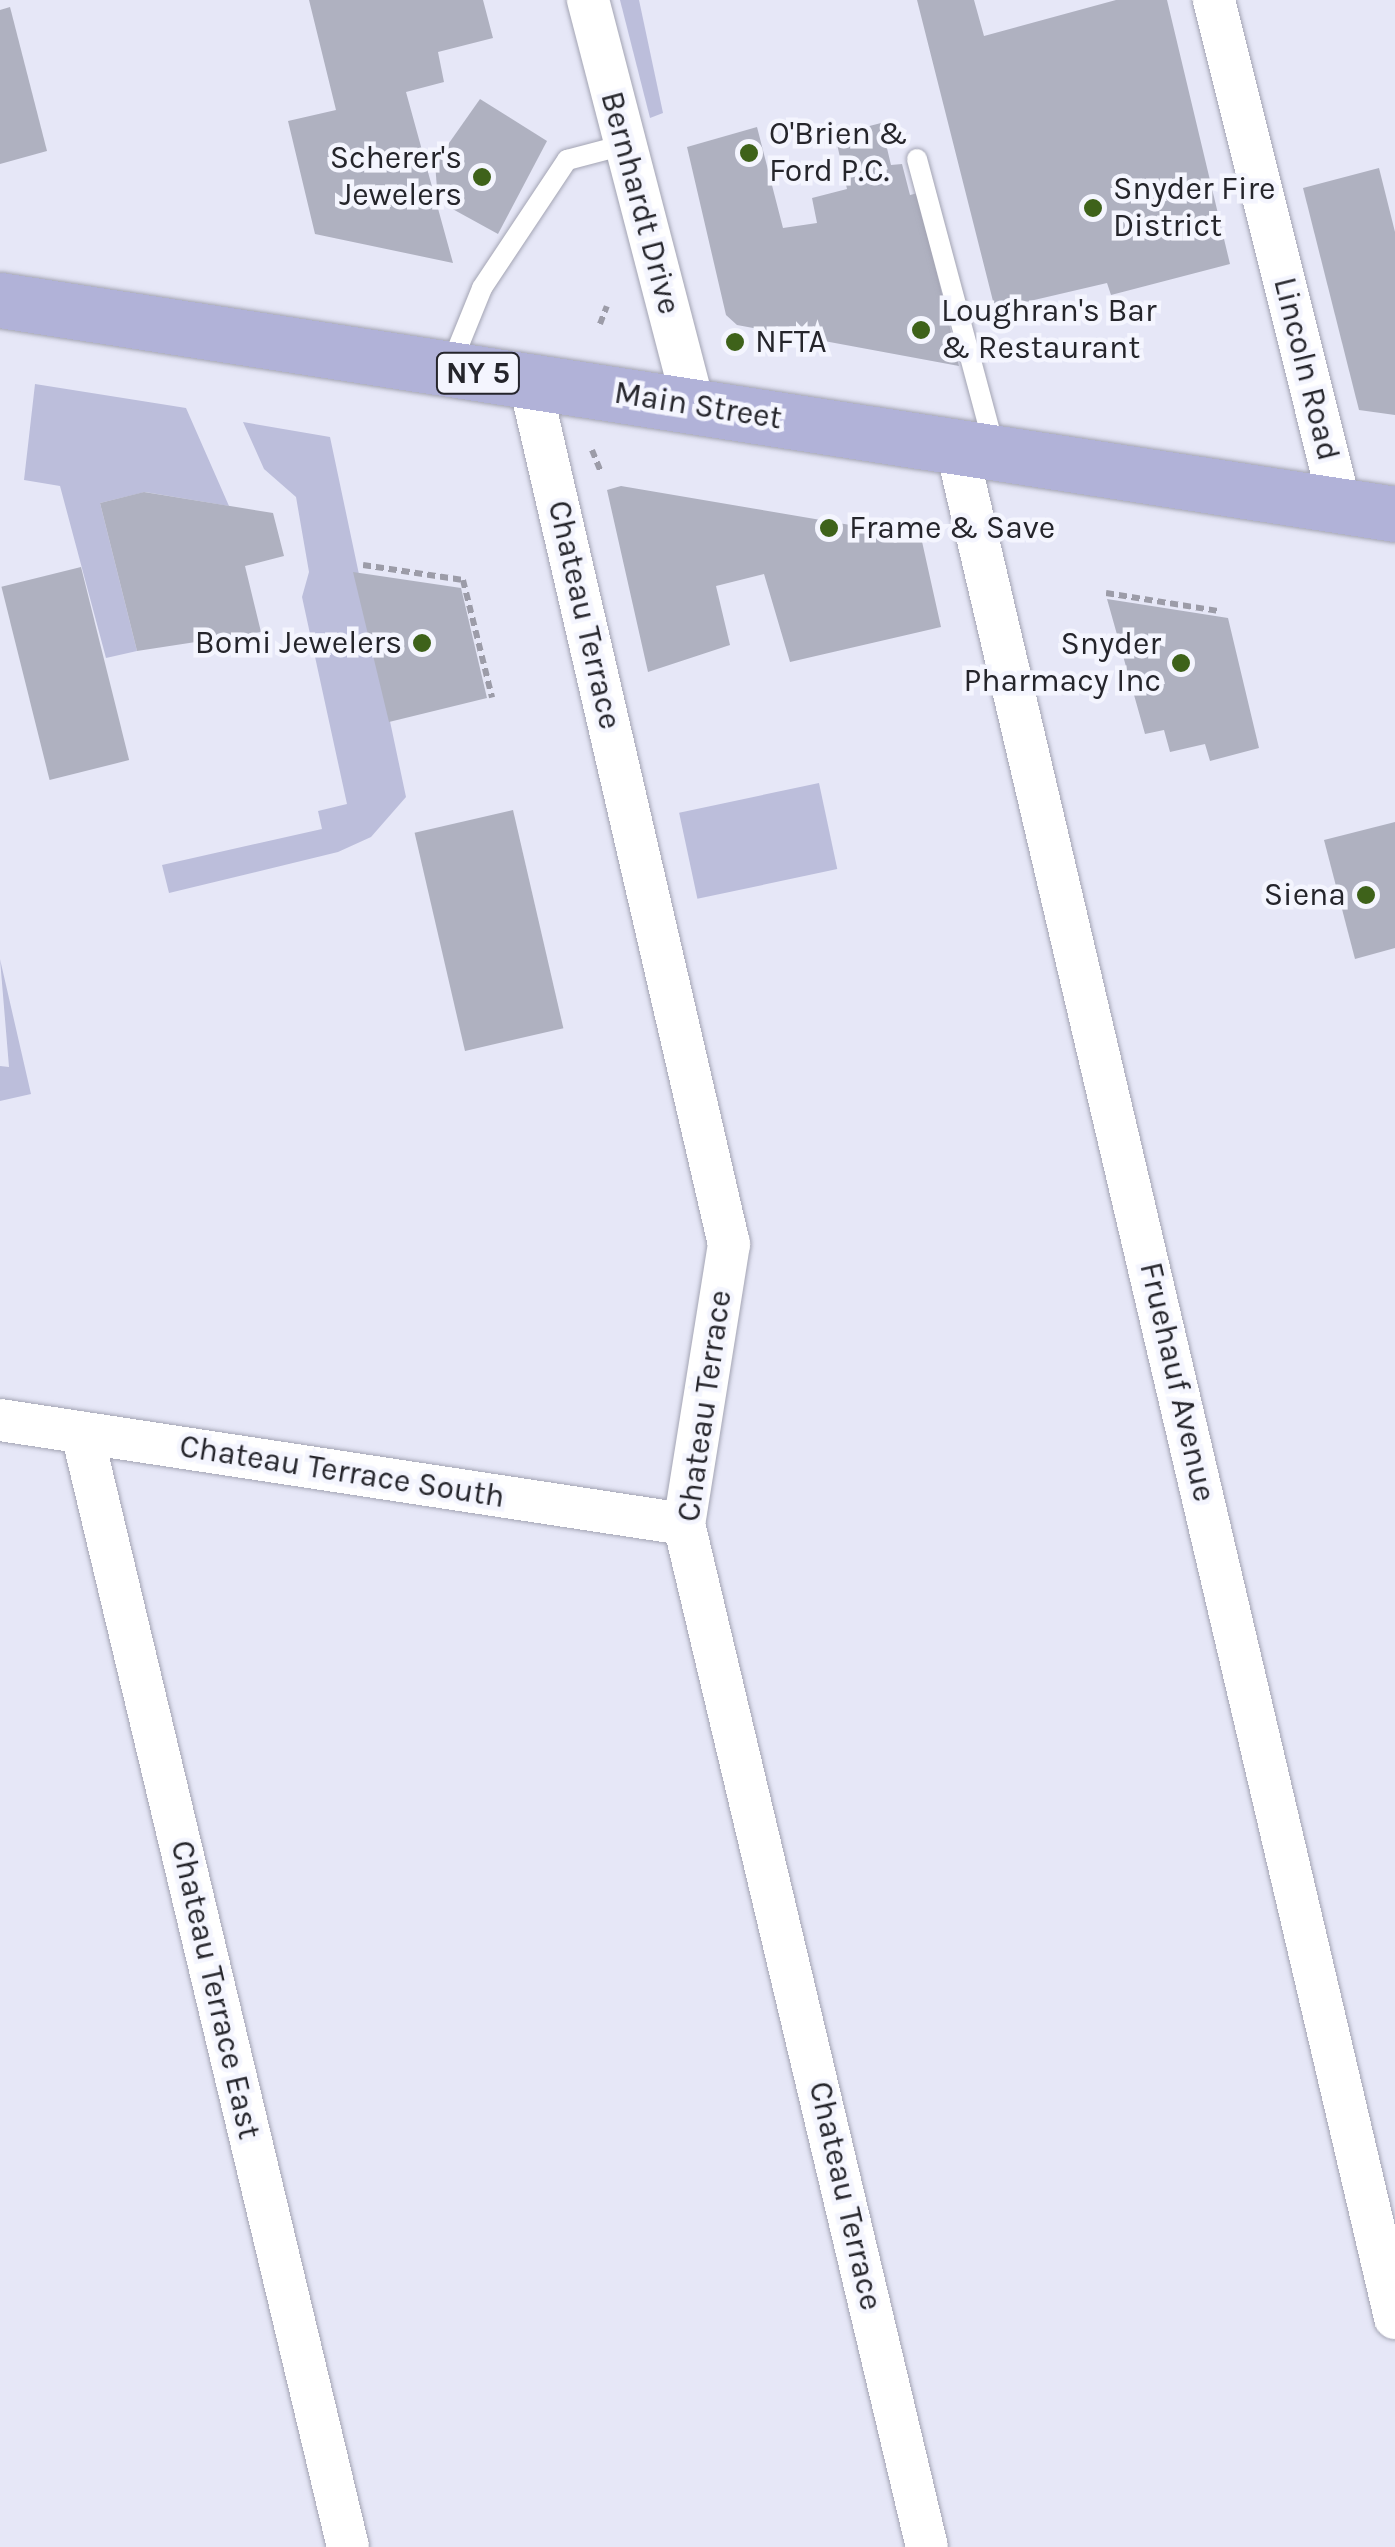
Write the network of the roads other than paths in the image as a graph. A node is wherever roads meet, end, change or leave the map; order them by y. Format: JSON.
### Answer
{"nodes":[{"id":1,"x":588,"y":0,"type":"edge"},
{"id":2,"x":1214,"y":0,"type":"edge"},
{"id":3,"x":624,"y":145,"type":"junction"},
{"id":4,"x":916,"y":159,"type":"dead end"},
{"id":5,"x":0,"y":300,"type":"edge"},
{"id":6,"x":450,"y":369,"type":"junction"},
{"id":7,"x":529,"y":380,"type":"junction"},
{"id":8,"x":694,"y":406,"type":"junction"},
{"id":9,"x":976,"y":449,"type":"junction"},
{"id":10,"x":1340,"y":506,"type":"junction"},
{"id":11,"x":1395,"y":514,"type":"edge"},
{"id":12,"x":0,"y":1420,"type":"edge"},
{"id":13,"x":82,"y":1432,"type":"junction"},
{"id":14,"x":684,"y":1524,"type":"junction"},
{"id":15,"x":1395,"y":2318,"type":"edge"},
{"id":16,"x":348,"y":2547,"type":"edge"},
{"id":17,"x":927,"y":2547,"type":"edge"}],
"edges":[{"from":1,"to":3,"type":"street","name":"Bernhardt Drive"},
{"from":2,"to":10,"type":"street","name":"Lincoln Road"},
{"from":3,"to":6,"type":"lane"},
{"from":3,"to":8,"type":"street","name":"Bernhardt Drive"},
{"from":4,"to":9,"type":"lane"},
{"from":5,"to":6,"type":"main road","name":"Main Street","number":"NY 5"},
{"from":6,"to":7,"type":"main road","name":"Main Street","number":"NY 5"},
{"from":7,"to":8,"type":"main road","name":"Main Street","number":"NY 5"},
{"from":7,"to":14,"type":"street","name":"Chateau Terrace"},
{"from":8,"to":9,"type":"main road","name":"Main Street","number":"NY 5"},
{"from":9,"to":10,"type":"main road","name":"Main Street","number":"NY 5"},
{"from":9,"to":15,"type":"street","name":"Fruehauf Avenue"},
{"from":10,"to":11,"type":"main road","name":"Main Street","number":"NY 5"},
{"from":12,"to":13,"type":"street","name":"Chateau Terrace South"},
{"from":13,"to":14,"type":"street","name":"Chateau Terrace South"},
{"from":13,"to":16,"type":"street","name":"Chateau Terrace East"},
{"from":14,"to":17,"type":"street","name":"Chateau Terrace"}]}
